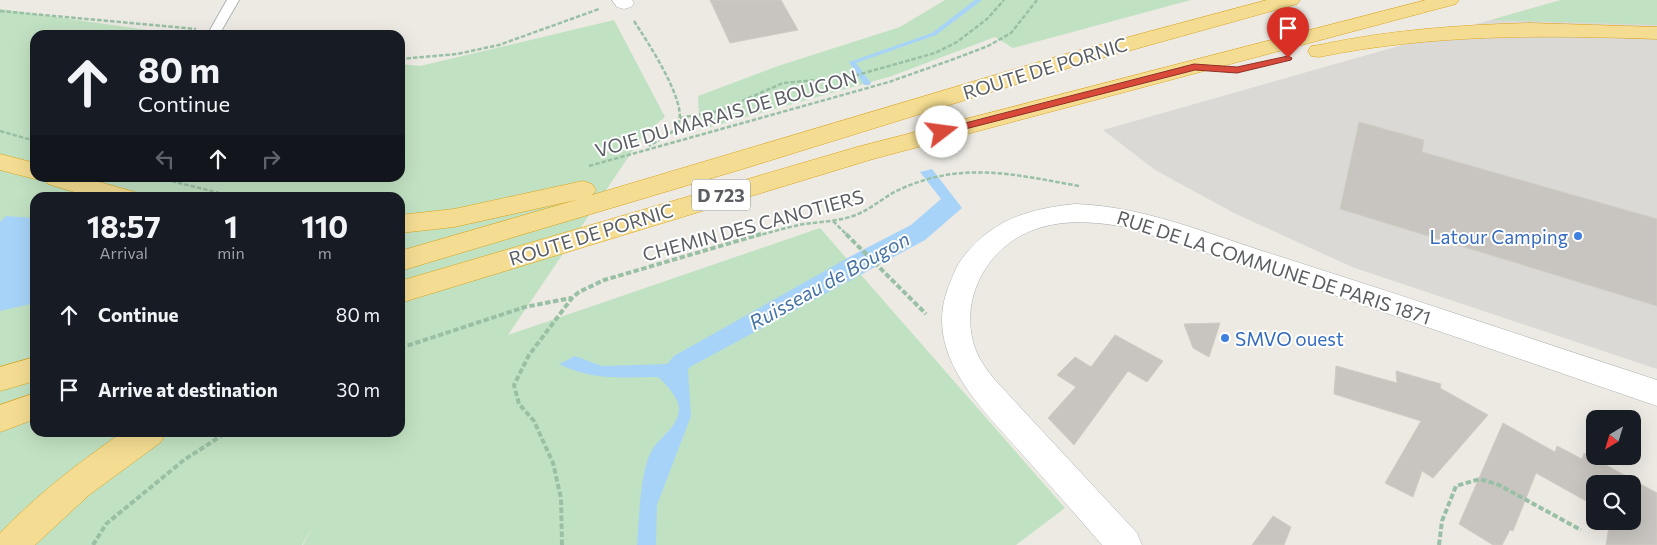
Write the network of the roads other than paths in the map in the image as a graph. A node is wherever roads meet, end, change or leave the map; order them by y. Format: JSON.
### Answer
{"nodes":[{"id":1,"x":233,"y":0,"type":"edge"},
{"id":2,"x":1290,"y":0,"type":"edge"},
{"id":3,"x":1449,"y":0,"type":"edge"},
{"id":4,"x":216,"y":30,"type":"road end"},
{"id":5,"x":1657,"y":33,"type":"edge"},
{"id":6,"x":1194,"y":67,"type":"junction"},
{"id":7,"x":740,"y":161,"type":"junction"},
{"id":8,"x":0,"y":162,"type":"edge"},
{"id":9,"x":30,"y":170,"type":"edge"},
{"id":10,"x":70,"y":182,"type":"edge"},
{"id":11,"x":105,"y":192,"type":"edge"},
{"id":12,"x":405,"y":223,"type":"edge"},
{"id":13,"x":405,"y":260,"type":"edge"},
{"id":14,"x":445,"y":278,"type":"junction"},
{"id":15,"x":405,"y":290,"type":"edge"},
{"id":16,"x":405,"y":306,"type":"edge"},
{"id":17,"x":30,"y":370,"type":"edge"},
{"id":18,"x":0,"y":379,"type":"edge"},
{"id":19,"x":1657,"y":393,"type":"edge"},
{"id":20,"x":30,"y":403,"type":"edge"},
{"id":21,"x":30,"y":408,"type":"edge"},
{"id":22,"x":0,"y":410,"type":"edge"},
{"id":23,"x":0,"y":419,"type":"edge"},
{"id":24,"x":143,"y":437,"type":"edge"},
{"id":25,"x":12,"y":545,"type":"edge"},
{"id":26,"x":1125,"y":545,"type":"edge"}],
"edges":[{"from":1,"to":4,"type":"lane"},
{"from":2,"to":7,"type":"highway","name":"ROUTE DE PORNIC","number":"D 723"},
{"from":3,"to":6,"type":"highway","name":"ROUTE DE PORNIC","number":"D 723"},
{"from":5,"to":6,"type":"highway"},
{"from":6,"to":14,"type":"highway","name":"ROUTE DE PORNIC","number":"D 723"},
{"from":7,"to":12,"type":"highway"},
{"from":7,"to":13,"type":"highway","name":"ROUTE DE PORNIC","number":"D 723"},
{"from":8,"to":9,"type":"highway"},
{"from":10,"to":11,"type":"highway"},
{"from":14,"to":15,"type":"highway","name":"ROUTE DE PORNIC","number":"D 723"},
{"from":14,"to":16,"type":"highway"},
{"from":17,"to":18,"type":"highway"},
{"from":19,"to":26,"type":"street","name":"RUE DE LA COMMUNE DE PARIS 1871"},
{"from":20,"to":22,"type":"highway"},
{"from":21,"to":23,"type":"highway"},
{"from":24,"to":25,"type":"highway"}]}
